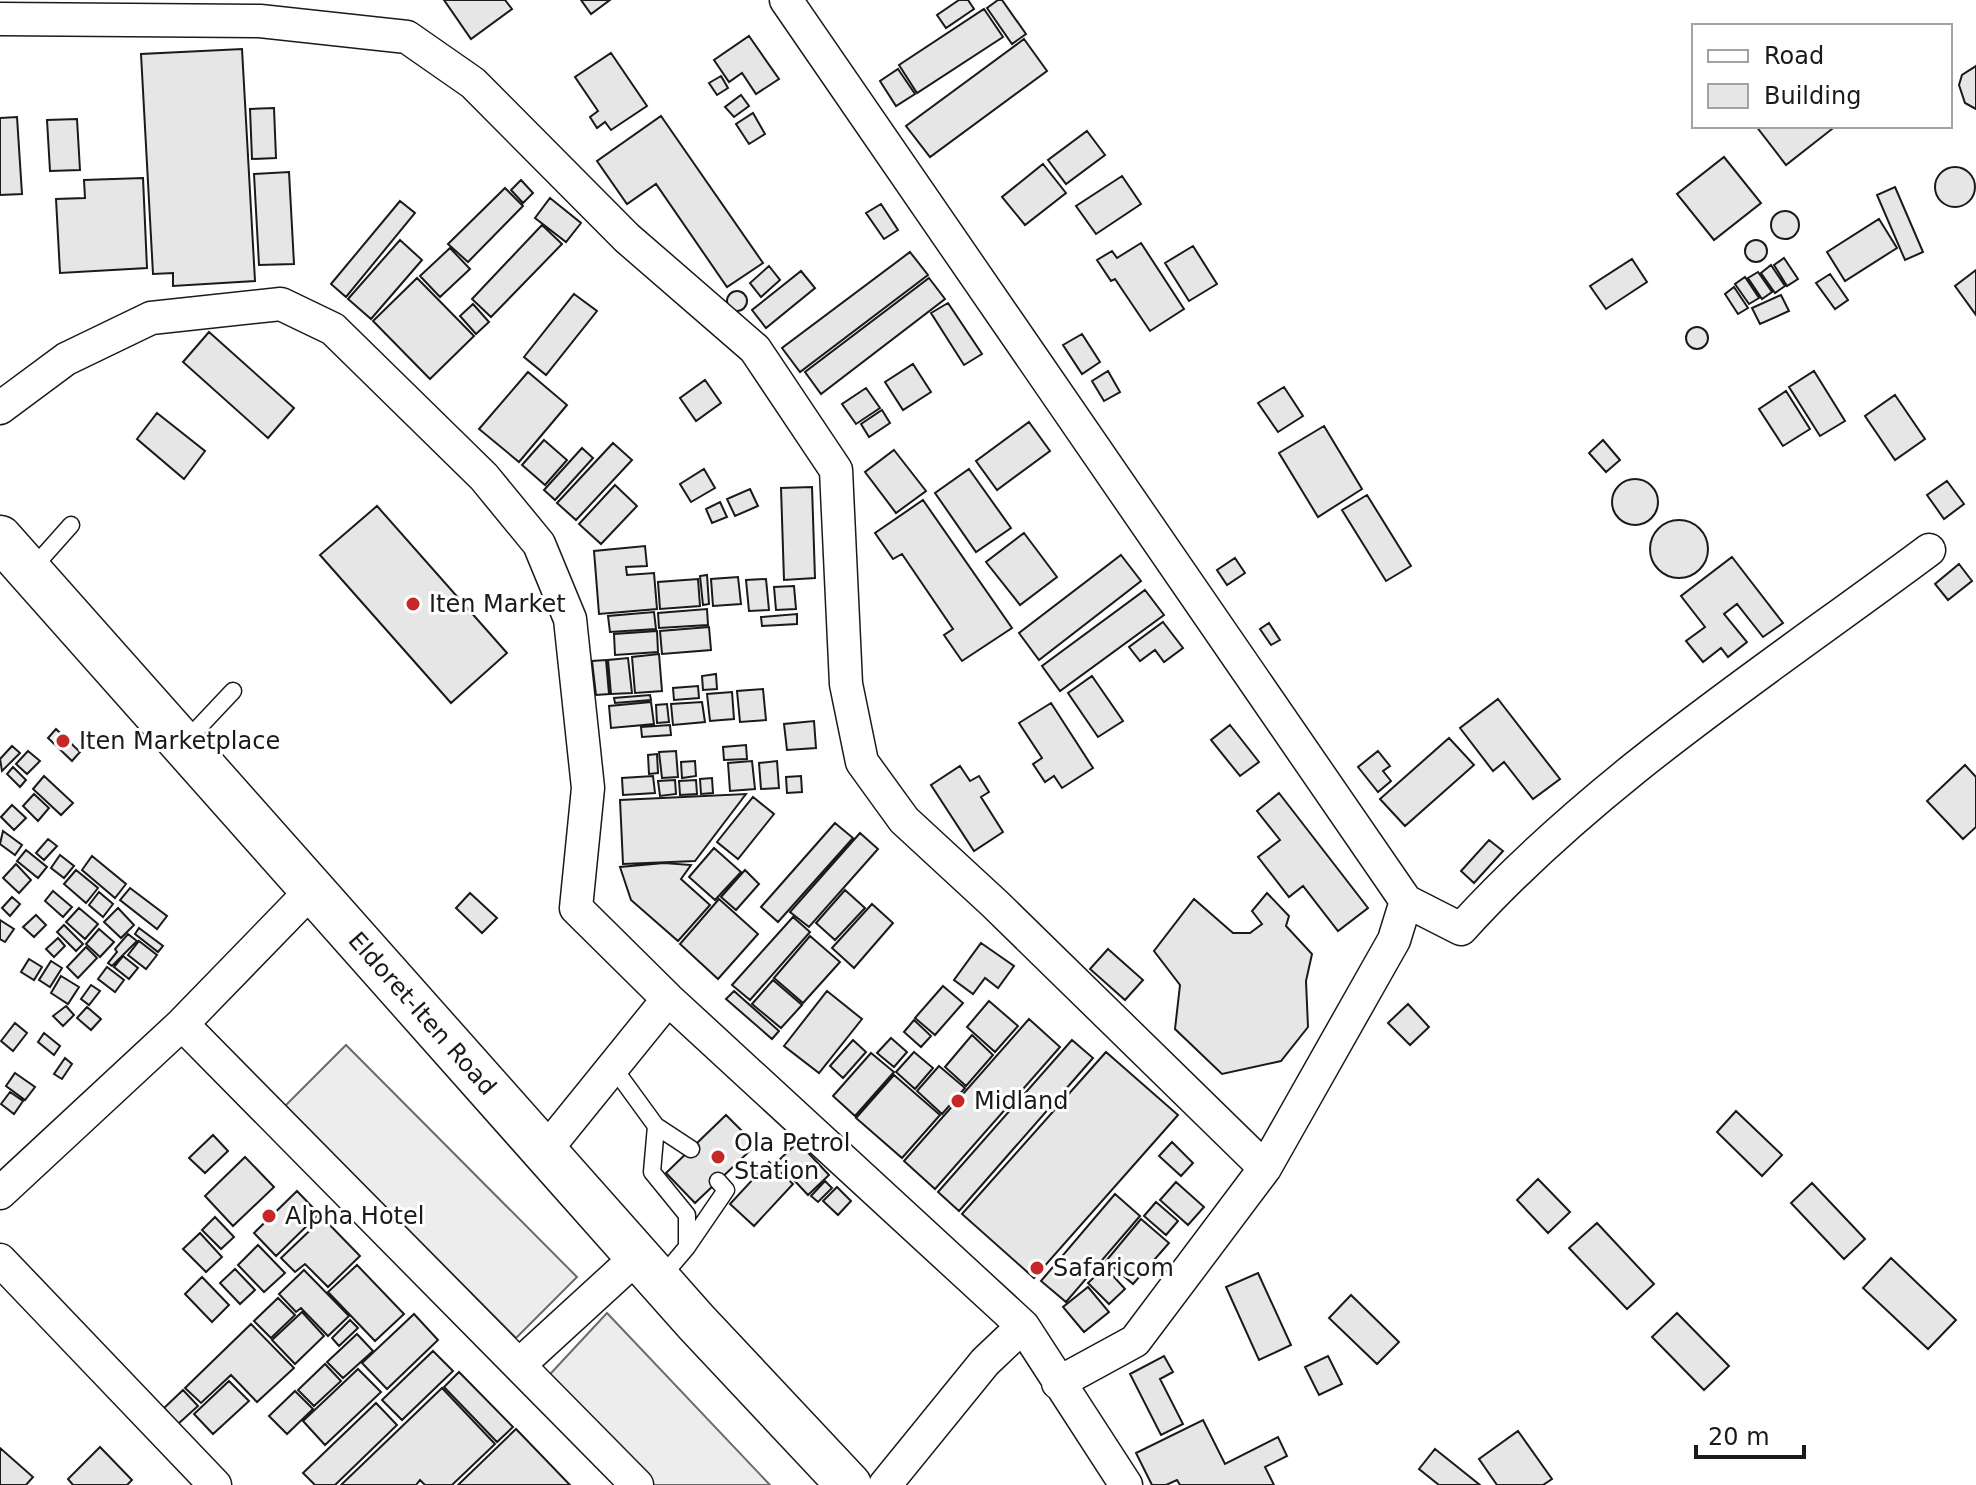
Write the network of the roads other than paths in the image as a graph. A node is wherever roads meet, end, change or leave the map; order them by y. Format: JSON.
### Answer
{"nodes":[{"id":1,"x":786,"y":0,"type":"edge"},
{"id":2,"x":0,"y":19,"type":"edge"},
{"id":3,"x":0,"y":408,"type":"edge"},
{"id":4,"x":71,"y":525,"type":"dead end"},
{"id":5,"x":0,"y":538,"type":"edge"},
{"id":6,"x":1929,"y":550,"type":"dead end"},
{"id":7,"x":29,"y":571,"type":"junction"},
{"id":8,"x":233,"y":691,"type":"dead end"},
{"id":9,"x":183,"y":743,"type":"junction"},
{"id":10,"x":314,"y":888,"type":"junction"},
{"id":11,"x":1406,"y":901,"type":"junction"},
{"id":12,"x":668,"y":999,"type":"junction"},
{"id":13,"x":182,"y":1024,"type":"junction"},
{"id":14,"x":613,"y":1067,"type":"junction"},
{"id":15,"x":656,"y":1126,"type":"junction"},
{"id":16,"x":691,"y":1149,"type":"dead end"},
{"id":17,"x":545,"y":1151,"type":"junction"},
{"id":18,"x":1265,"y":1168,"type":"junction"},
{"id":19,"x":718,"y":1181,"type":"dead end"},
{"id":20,"x":0,"y":1193,"type":"edge"},
{"id":21,"x":687,"y":1247,"type":"junction"},
{"id":22,"x":0,"y":1260,"type":"edge"},
{"id":23,"x":649,"y":1268,"type":"junction"},
{"id":24,"x":1023,"y":1326,"type":"junction"},
{"id":25,"x":519,"y":1365,"type":"junction"},
{"id":26,"x":1058,"y":1383,"type":"junction"},
{"id":27,"x":215,"y":1485,"type":"edge"},
{"id":28,"x":637,"y":1485,"type":"edge"},
{"id":29,"x":849,"y":1485,"type":"edge"},
{"id":30,"x":885,"y":1485,"type":"edge"},
{"id":31,"x":1126,"y":1485,"type":"edge"}],
"edges":[{"from":1,"to":11,"type":"street"},
{"from":2,"to":18,"type":"street"},
{"from":3,"to":12,"type":"street"},
{"from":4,"to":7,"type":"lane"},
{"from":5,"to":7,"type":"main road","name":"Eldoret-Iten Road"},
{"from":6,"to":11,"type":"street"},
{"from":7,"to":9,"type":"main road","name":"Eldoret-Iten Road"},
{"from":8,"to":9,"type":"lane"},
{"from":9,"to":10,"type":"main road","name":"Eldoret-Iten Road"},
{"from":10,"to":13,"type":"street"},
{"from":10,"to":17,"type":"main road","name":"Eldoret-Iten Road"},
{"from":11,"to":18,"type":"street"},
{"from":12,"to":14,"type":"street"},
{"from":12,"to":24,"type":"street"},
{"from":13,"to":20,"type":"street"},
{"from":13,"to":25,"type":"street"},
{"from":14,"to":15,"type":"lane"},
{"from":14,"to":17,"type":"street"},
{"from":15,"to":16,"type":"lane"},
{"from":15,"to":21,"type":"lane"},
{"from":17,"to":23,"type":"main road","name":"Eldoret-Iten Road"},
{"from":18,"to":26,"type":"street"},
{"from":19,"to":21,"type":"lane"},
{"from":21,"to":23,"type":"lane"},
{"from":22,"to":27,"type":"street"},
{"from":23,"to":25,"type":"street"},
{"from":23,"to":29,"type":"main road","name":"Eldoret-Iten Road"},
{"from":24,"to":26,"type":"street"},
{"from":24,"to":30,"type":"street"},
{"from":25,"to":28,"type":"street"},
{"from":26,"to":31,"type":"street"}]}
